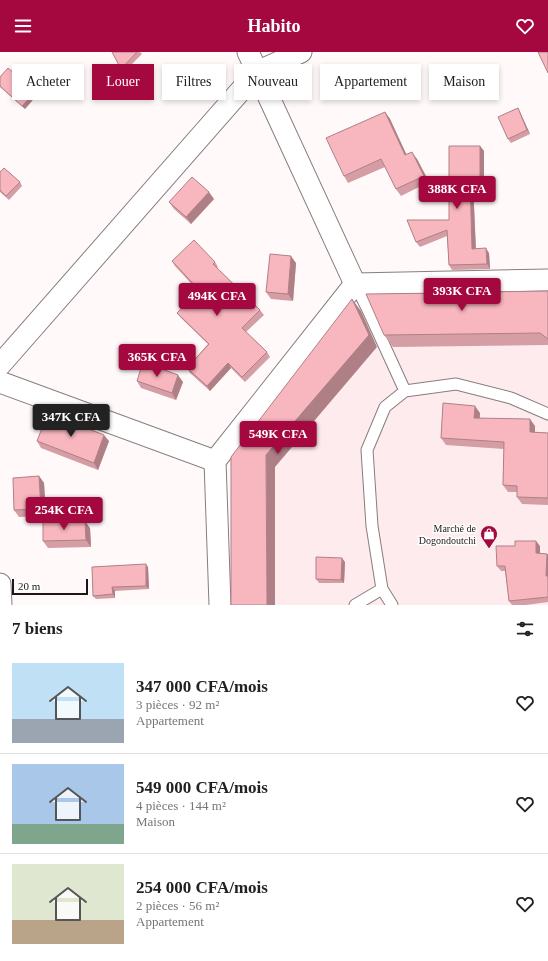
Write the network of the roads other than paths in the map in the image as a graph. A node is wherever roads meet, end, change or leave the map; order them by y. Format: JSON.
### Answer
{"nodes":[{"id":1,"x":248,"y":52,"type":"edge"},
{"id":2,"x":301,"y":52,"type":"edge"},
{"id":3,"x":253,"y":64,"type":"edge"},
{"id":4,"x":275,"y":64,"type":"edge"},
{"id":5,"x":234,"y":98,"type":"edge"},
{"id":6,"x":270,"y":100,"type":"edge"},
{"id":7,"x":548,"y":280,"type":"edge"},
{"id":8,"x":355,"y":284,"type":"junction"},
{"id":9,"x":0,"y":365,"type":"edge"},
{"id":10,"x":0,"y":382,"type":"edge"},
{"id":11,"x":405,"y":391,"type":"junction"},
{"id":12,"x":548,"y":414,"type":"edge"},
{"id":13,"x":216,"y":461,"type":"junction"},
{"id":14,"x":0,"y":584,"type":"edge"},
{"id":15,"x":382,"y":589,"type":"junction"},
{"id":16,"x":1,"y":605,"type":"edge"},
{"id":17,"x":220,"y":605,"type":"edge"},
{"id":18,"x":355,"y":605,"type":"edge"},
{"id":19,"x":392,"y":605,"type":"edge"}],
"edges":[{"from":1,"to":3,"type":"street"},
{"from":2,"to":4,"type":"street"},
{"from":5,"to":9,"type":"street"},
{"from":6,"to":8,"type":"street"},
{"from":7,"to":8,"type":"street"},
{"from":8,"to":11,"type":"lane"},
{"from":8,"to":13,"type":"street"},
{"from":10,"to":13,"type":"street"},
{"from":11,"to":12,"type":"lane"},
{"from":11,"to":15,"type":"lane"},
{"from":13,"to":17,"type":"street"},
{"from":14,"to":16,"type":"street"},
{"from":15,"to":18,"type":"lane"},
{"from":15,"to":19,"type":"lane"}]}
